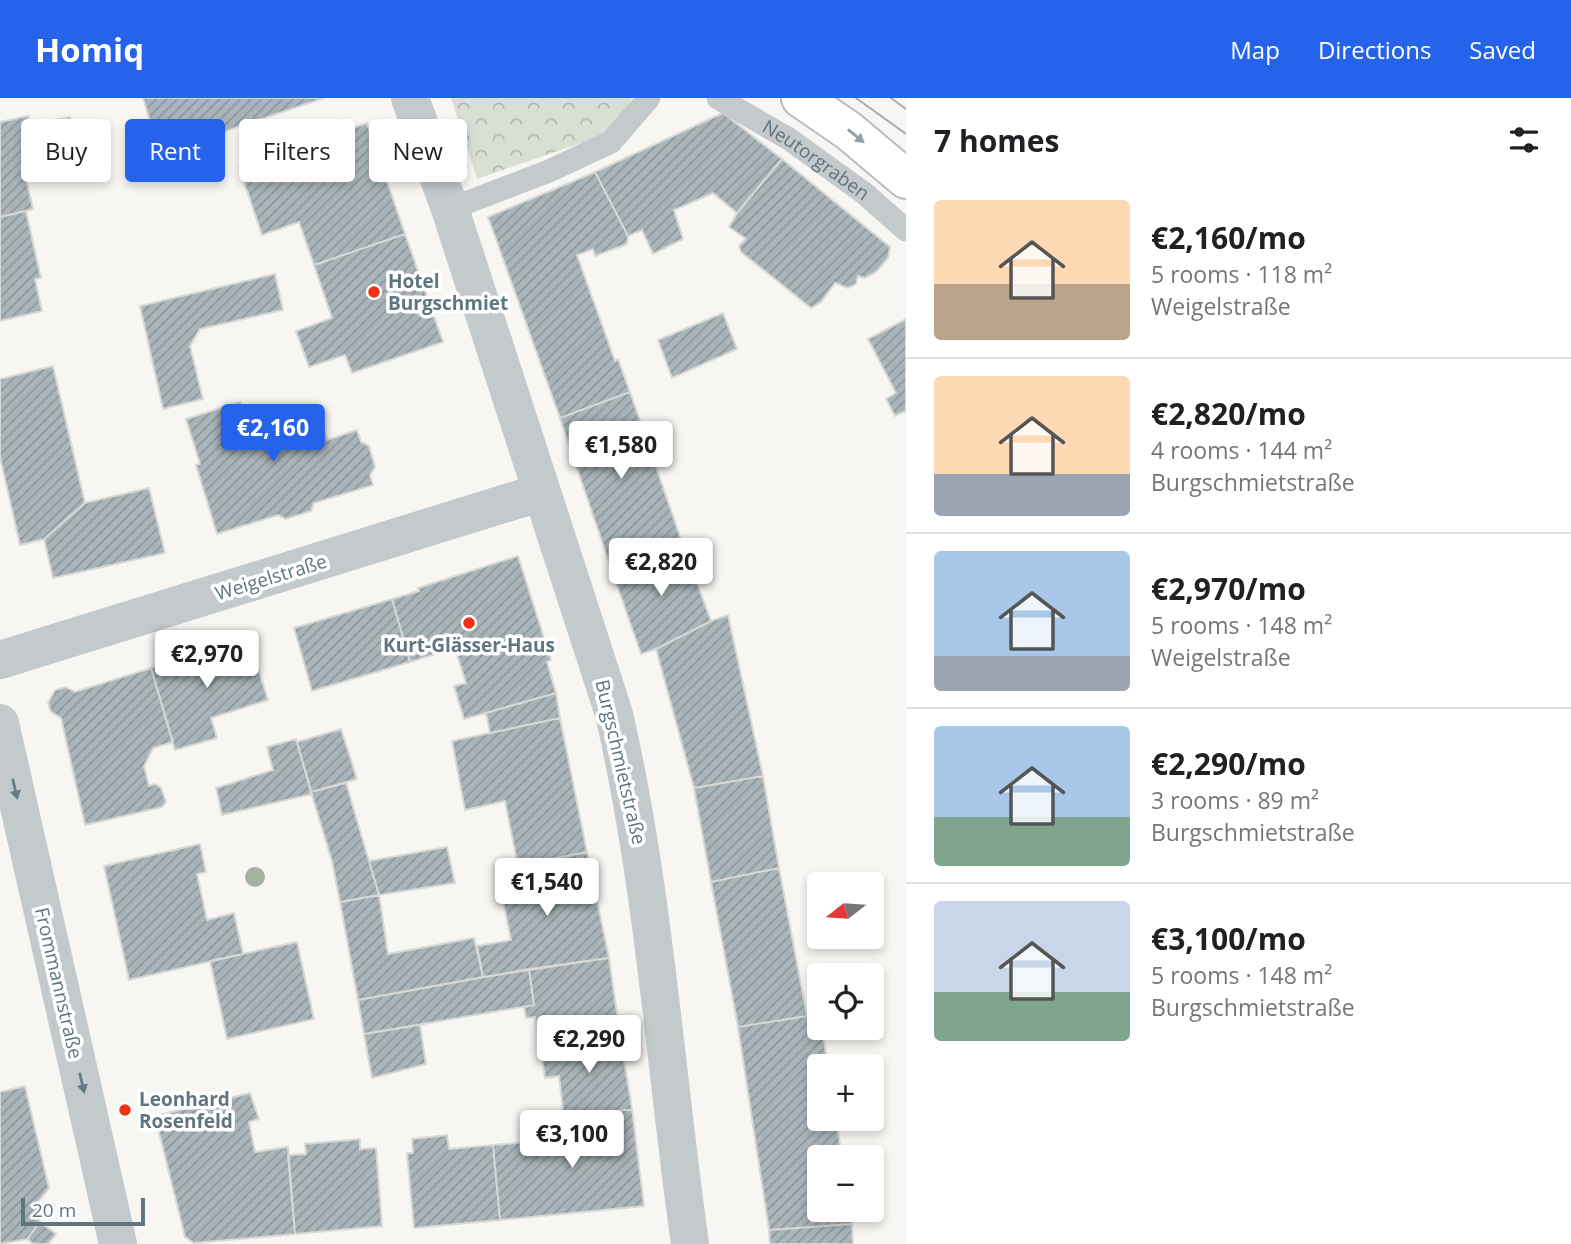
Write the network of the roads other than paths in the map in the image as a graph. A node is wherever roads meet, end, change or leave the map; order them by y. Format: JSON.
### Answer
{"nodes":[{"id":1,"x":410,"y":98,"type":"edge"},
{"id":2,"x":649,"y":98,"type":"edge"},
{"id":3,"x":718,"y":98,"type":"edge"},
{"id":4,"x":801,"y":98,"type":"edge"},
{"id":5,"x":906,"y":179,"type":"edge"},
{"id":6,"x":450,"y":209,"type":"junction"},
{"id":7,"x":906,"y":230,"type":"edge"},
{"id":8,"x":542,"y":492,"type":"junction"},
{"id":9,"x":0,"y":660,"type":"edge"},
{"id":10,"x":0,"y":723,"type":"edge"},
{"id":11,"x":118,"y":1244,"type":"edge"},
{"id":12,"x":690,"y":1244,"type":"edge"}],
"edges":[{"from":1,"to":6,"type":"street","name":"Burgschmietstraße"},
{"from":2,"to":6,"type":"lane"},
{"from":3,"to":7,"type":"lane","name":"Neutorgraben"},
{"from":4,"to":5,"type":"main road","name":"Neutorgraben","one_way":true},
{"from":6,"to":8,"type":"street","name":"Burgschmietstraße"},
{"from":8,"to":9,"type":"street","name":"Weigelstraße"},
{"from":8,"to":12,"type":"street","name":"Burgschmietstraße"},
{"from":10,"to":11,"type":"street","name":"Frommannstraße","one_way":true}]}
